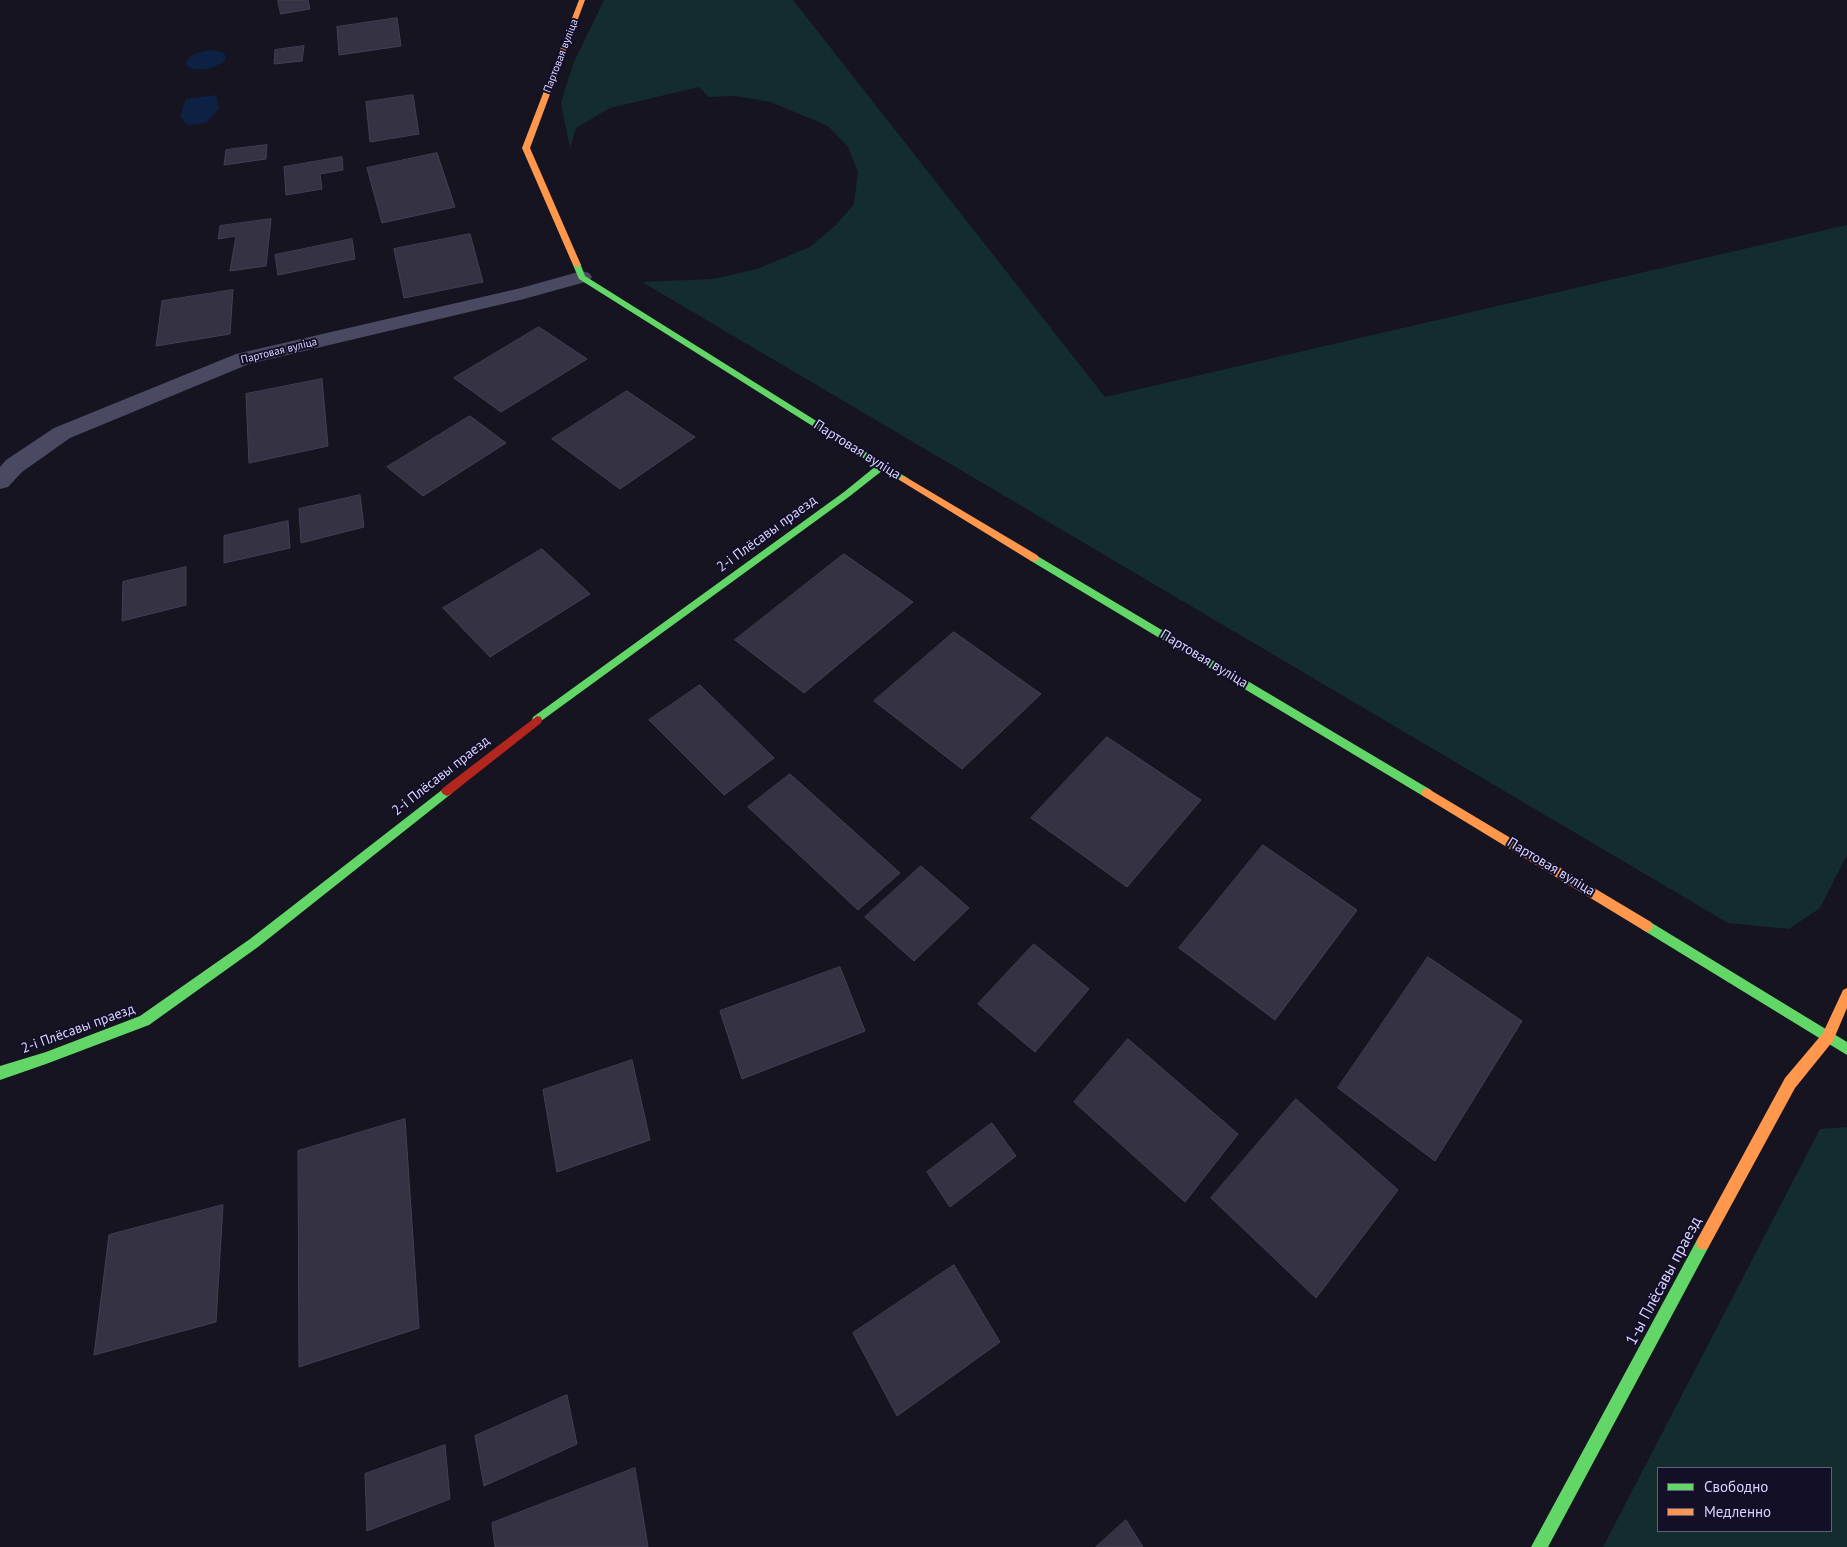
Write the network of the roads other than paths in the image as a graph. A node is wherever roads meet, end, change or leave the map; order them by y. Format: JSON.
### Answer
{"nodes":[{"id":1,"x":582,"y":0,"type":"edge"},
{"id":2,"x":582,"y":277,"type":"junction"},
{"id":3,"x":882,"y":466,"type":"junction"},
{"id":4,"x":0,"y":481,"type":"edge"},
{"id":5,"x":1847,"y":994,"type":"edge"},
{"id":6,"x":1828,"y":1037,"type":"junction"},
{"id":7,"x":1847,"y":1049,"type":"edge"},
{"id":8,"x":0,"y":1072,"type":"edge"},
{"id":9,"x":1539,"y":1547,"type":"edge"}],
"edges":[{"from":1,"to":2,"type":"street","name":"Партовая вуліца"},
{"from":2,"to":3,"type":"street","name":"Партовая вуліца"},
{"from":2,"to":4,"type":"street","name":"Партовая вуліца"},
{"from":3,"to":6,"type":"street","name":"Партовая вуліца"},
{"from":3,"to":8,"type":"street","name":"2-і Плёсавы праезд"},
{"from":5,"to":6,"type":"street"},
{"from":6,"to":7,"type":"street","name":"Партовая вуліца"},
{"from":6,"to":9,"type":"street","name":"1-ы Плёсавы праезд"}]}
